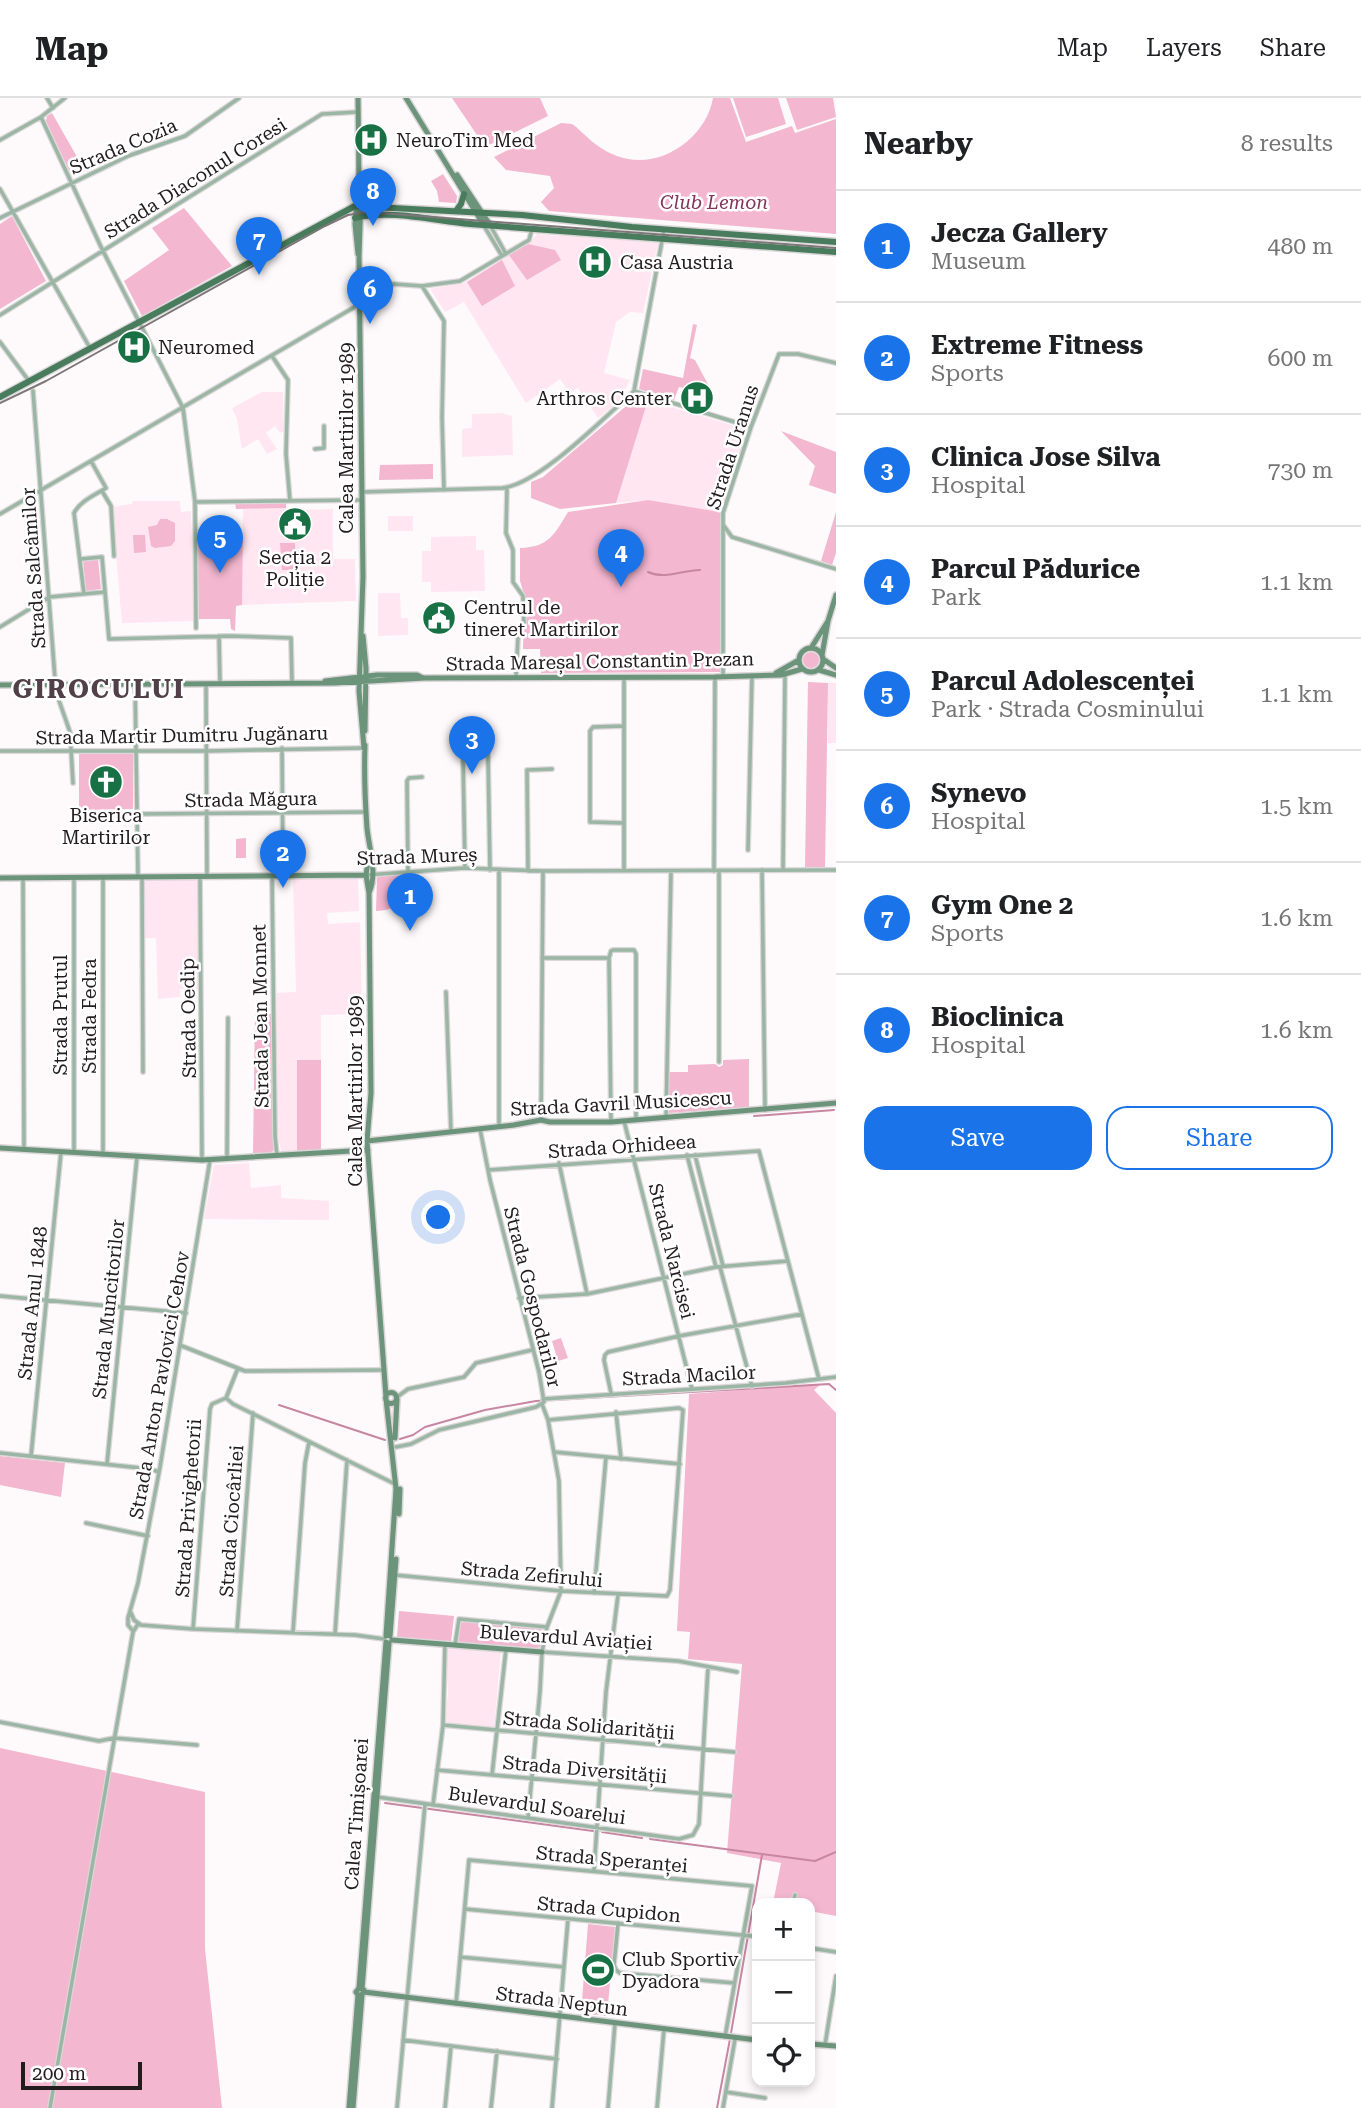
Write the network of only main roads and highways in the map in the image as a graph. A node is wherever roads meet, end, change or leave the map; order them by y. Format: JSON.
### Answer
{"nodes":[{"id":1,"x":358,"y":98,"type":"edge"},
{"id":2,"x":406,"y":98,"type":"edge"},
{"id":3,"x":450,"y":167,"type":"junction"},
{"id":4,"x":464,"y":194,"type":"junction"},
{"id":5,"x":358,"y":205,"type":"junction"},
{"id":6,"x":456,"y":211,"type":"junction"},
{"id":7,"x":479,"y":213,"type":"junction"},
{"id":8,"x":358,"y":217,"type":"junction"},
{"id":9,"x":486,"y":225,"type":"junction"},
{"id":10,"x":836,"y":242,"type":"edge"},
{"id":11,"x":836,"y":252,"type":"edge"},
{"id":12,"x":0,"y":397,"type":"edge"},
{"id":13,"x":836,"y":595,"type":"edge"},
{"id":14,"x":828,"y":621,"type":"junction"},
{"id":15,"x":811,"y":648,"type":"junction"},
{"id":16,"x":823,"y":657,"type":"junction"},
{"id":17,"x":799,"y":660,"type":"junction"},
{"id":18,"x":836,"y":668,"type":"edge"},
{"id":19,"x":802,"y":669,"type":"junction"},
{"id":20,"x":819,"y":670,"type":"junction"},
{"id":21,"x":776,"y":673,"type":"junction"},
{"id":22,"x":836,"y":675,"type":"edge"},
{"id":23,"x":363,"y":679,"type":"junction"},
{"id":24,"x":0,"y":685,"type":"edge"},
{"id":25,"x":369,"y":875,"type":"junction"},
{"id":26,"x":0,"y":878,"type":"edge"},
{"id":27,"x":836,"y":1102,"type":"edge"},
{"id":28,"x":367,"y":1141,"type":"junction"},
{"id":29,"x":0,"y":1148,"type":"edge"},
{"id":30,"x":368,"y":1150,"type":"junction"},
{"id":31,"x":385,"y":1372,"type":"junction"},
{"id":32,"x":396,"y":1397,"type":"junction"},
{"id":33,"x":386,"y":1398,"type":"junction"},
{"id":34,"x":394,"y":1447,"type":"junction"},
{"id":35,"x":388,"y":1639,"type":"junction"},
{"id":36,"x":542,"y":1652,"type":"road end"},
{"id":37,"x":361,"y":1992,"type":"junction"},
{"id":38,"x":752,"y":2039,"type":"edge"},
{"id":39,"x":815,"y":2044,"type":"edge"},
{"id":40,"x":836,"y":2046,"type":"edge"},
{"id":41,"x":351,"y":2108,"type":"edge"}],
"edges":[{"from":1,"to":5,"type":"main road","name":"Calea Martirilor 1989"},
{"from":2,"to":3,"type":"main road"},
{"from":3,"to":4,"type":"main road"},
{"from":3,"to":7,"type":"main road"},
{"from":4,"to":6,"type":"main road"},
{"from":4,"to":7,"type":"main road"},
{"from":5,"to":6,"type":"main road"},
{"from":5,"to":8,"type":"main road","name":"Calea Martirilor 1989"},
{"from":5,"to":12,"type":"main road"},
{"from":6,"to":7,"type":"main road"},
{"from":7,"to":9,"type":"main road"},
{"from":7,"to":10,"type":"main road"},
{"from":8,"to":9,"type":"main road"},
{"from":8,"to":23,"type":"main road","name":"Calea Martirilor 1989"},
{"from":9,"to":11,"type":"main road"},
{"from":13,"to":14,"type":"main road"},
{"from":14,"to":15,"type":"main road"},
{"from":14,"to":16,"type":"main road"},
{"from":15,"to":16,"type":"main road"},
{"from":15,"to":17,"type":"main road"},
{"from":16,"to":18,"type":"main road"},
{"from":16,"to":20,"type":"main road"},
{"from":17,"to":19,"type":"main road"},
{"from":17,"to":21,"type":"main road","name":"Strada Mareșal Constantin Prezan"},
{"from":19,"to":20,"type":"main road"},
{"from":19,"to":21,"type":"main road","name":"Strada Mareșal Constantin Prezan"},
{"from":20,"to":22,"type":"main road"},
{"from":21,"to":23,"type":"main road","name":"Strada Mareșal Constantin Prezan"},
{"from":23,"to":24,"type":"main road","name":"Strada Mareșal Constantin Prezan"},
{"from":23,"to":25,"type":"main road","name":"Calea Martirilor 1989"},
{"from":25,"to":26,"type":"main road","name":"Strada Mureș"},
{"from":25,"to":28,"type":"main road","name":"Calea Martirilor 1989"},
{"from":27,"to":28,"type":"main road","name":"Strada Gavril Musicescu"},
{"from":28,"to":30,"type":"main road","name":"Calea Martirilor 1989"},
{"from":29,"to":30,"type":"main road"},
{"from":30,"to":31,"type":"main road","name":"Calea Martirilor 1989"},
{"from":31,"to":32,"type":"main road","name":"Calea Martirilor 1989"},
{"from":31,"to":33,"type":"main road","name":"Calea Martirilor 1989"},
{"from":32,"to":33,"type":"main road"},
{"from":32,"to":34,"type":"main road","name":"Calea Martirilor 1989"},
{"from":33,"to":34,"type":"main road","name":"Calea Martirilor 1989"},
{"from":34,"to":35,"type":"main road","name":"Calea Timișoarei"},
{"from":34,"to":35,"type":"main road","name":"Calea Timișoarei"},
{"from":35,"to":36,"type":"main road","name":"Bulevardul Aviației"},
{"from":35,"to":37,"type":"main road","name":"Calea Timișoarei"},
{"from":35,"to":37,"type":"main road","name":"Calea Timișoarei"},
{"from":37,"to":38,"type":"main road","name":"Strada Neptun"},
{"from":37,"to":41,"type":"main road","name":"Calea Timișoarei"},
{"from":39,"to":40,"type":"main road"}]}
